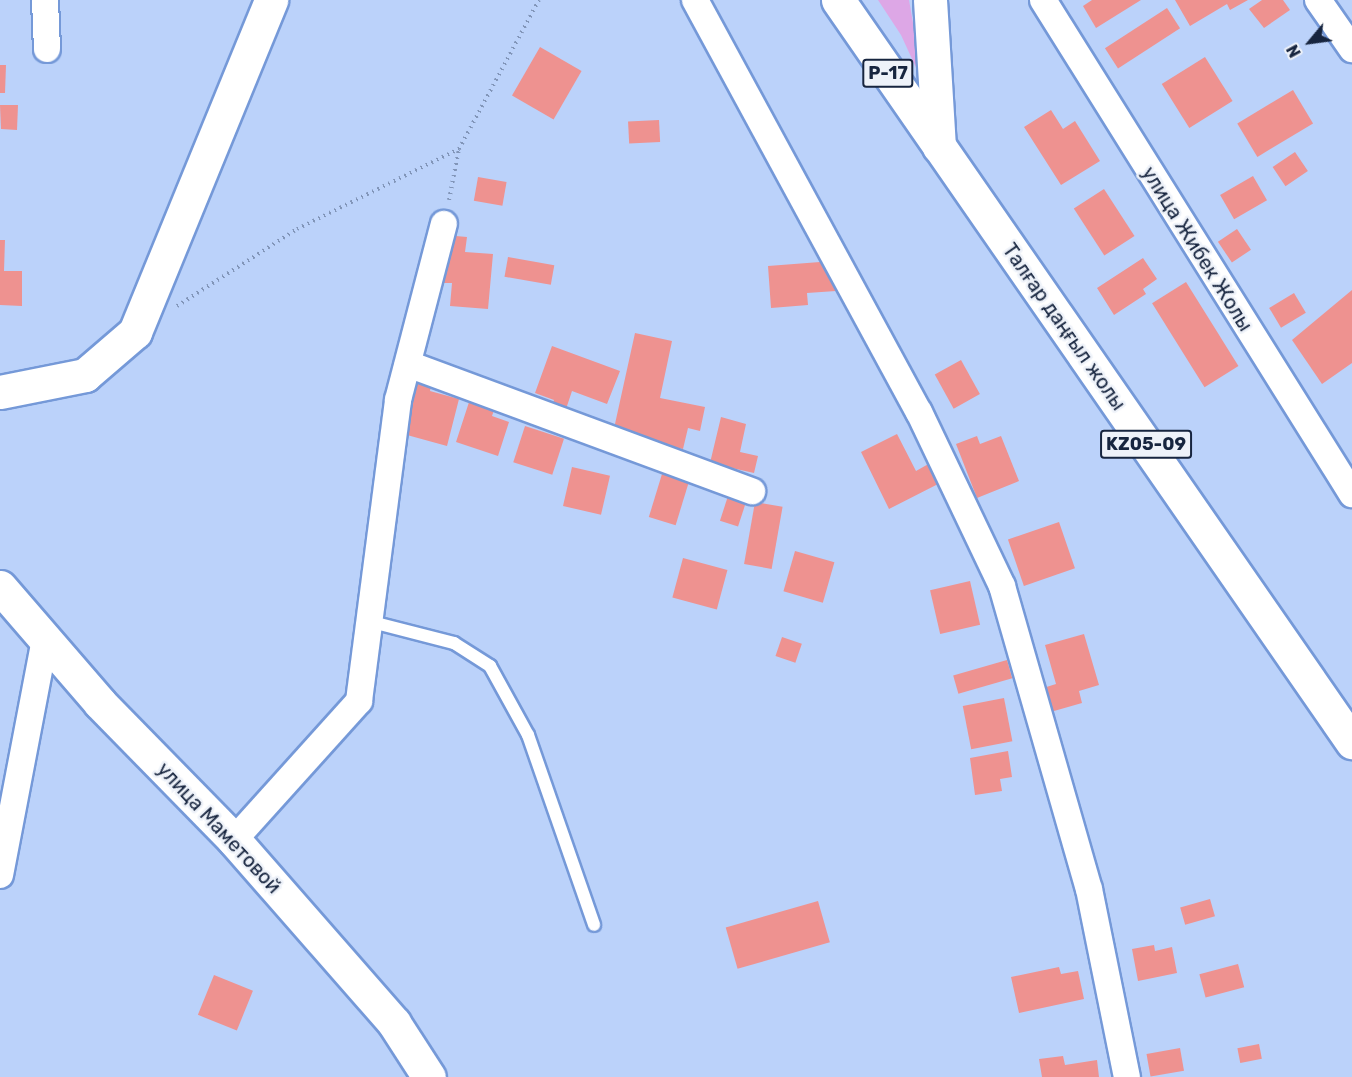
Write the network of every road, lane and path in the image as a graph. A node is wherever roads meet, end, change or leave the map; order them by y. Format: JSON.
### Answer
{"nodes":[{"id":1,"x":45,"y":0,"type":"edge"},
{"id":2,"x":270,"y":0,"type":"edge"},
{"id":3,"x":539,"y":0,"type":"edge"},
{"id":4,"x":695,"y":0,"type":"edge"},
{"id":5,"x":838,"y":0,"type":"edge"},
{"id":6,"x":930,"y":0,"type":"edge"},
{"id":7,"x":1043,"y":0,"type":"edge"},
{"id":8,"x":1318,"y":0,"type":"edge"},
{"id":9,"x":46,"y":49,"type":"dead end"},
{"id":10,"x":1352,"y":49,"type":"edge"},
{"id":11,"x":939,"y":147,"type":"junction"},
{"id":12,"x":459,"y":150,"type":"junction"},
{"id":13,"x":444,"y":224,"type":"joint"},
{"id":14,"x":173,"y":308,"type":"dead end"},
{"id":15,"x":408,"y":364,"type":"junction"},
{"id":16,"x":0,"y":392,"type":"edge"},
{"id":17,"x":752,"y":491,"type":"dead end"},
{"id":18,"x":1351,"y":497,"type":"edge"},
{"id":19,"x":0,"y":587,"type":"edge"},
{"id":20,"x":372,"y":622,"type":"junction"},
{"id":21,"x":45,"y":639,"type":"junction"},
{"id":22,"x":1352,"y":742,"type":"edge"},
{"id":23,"x":234,"y":840,"type":"junction"},
{"id":24,"x":0,"y":875,"type":"edge"},
{"id":25,"x":594,"y":925,"type":"dead end"},
{"id":26,"x":429,"y":1077,"type":"edge"},
{"id":27,"x":1127,"y":1077,"type":"edge"}],
"edges":[{"from":1,"to":9,"type":"street"},
{"from":2,"to":16,"type":"street"},
{"from":3,"to":12,"type":"path"},
{"from":4,"to":27,"type":"street"},
{"from":5,"to":11,"type":"street","name":"Талғар даңғыл жолы","number":"P-17"},
{"from":6,"to":11,"type":"street"},
{"from":7,"to":18,"type":"street","name":"улица Жибек Жолы"},
{"from":8,"to":10,"type":"street"},
{"from":11,"to":22,"type":"street","name":"Талғар даңғыл жолы","number":"KZ05-09"},
{"from":12,"to":13,"type":"path"},
{"from":12,"to":14,"type":"path"},
{"from":13,"to":15,"type":"street"},
{"from":15,"to":17,"type":"street"},
{"from":15,"to":20,"type":"street"},
{"from":19,"to":21,"type":"street","name":"улица Маметовой"},
{"from":20,"to":23,"type":"street"},
{"from":20,"to":25,"type":"lane"},
{"from":21,"to":23,"type":"street","name":"улица Маметовой"},
{"from":21,"to":24,"type":"street"},
{"from":23,"to":26,"type":"street","name":"улица Маметовой"}]}
